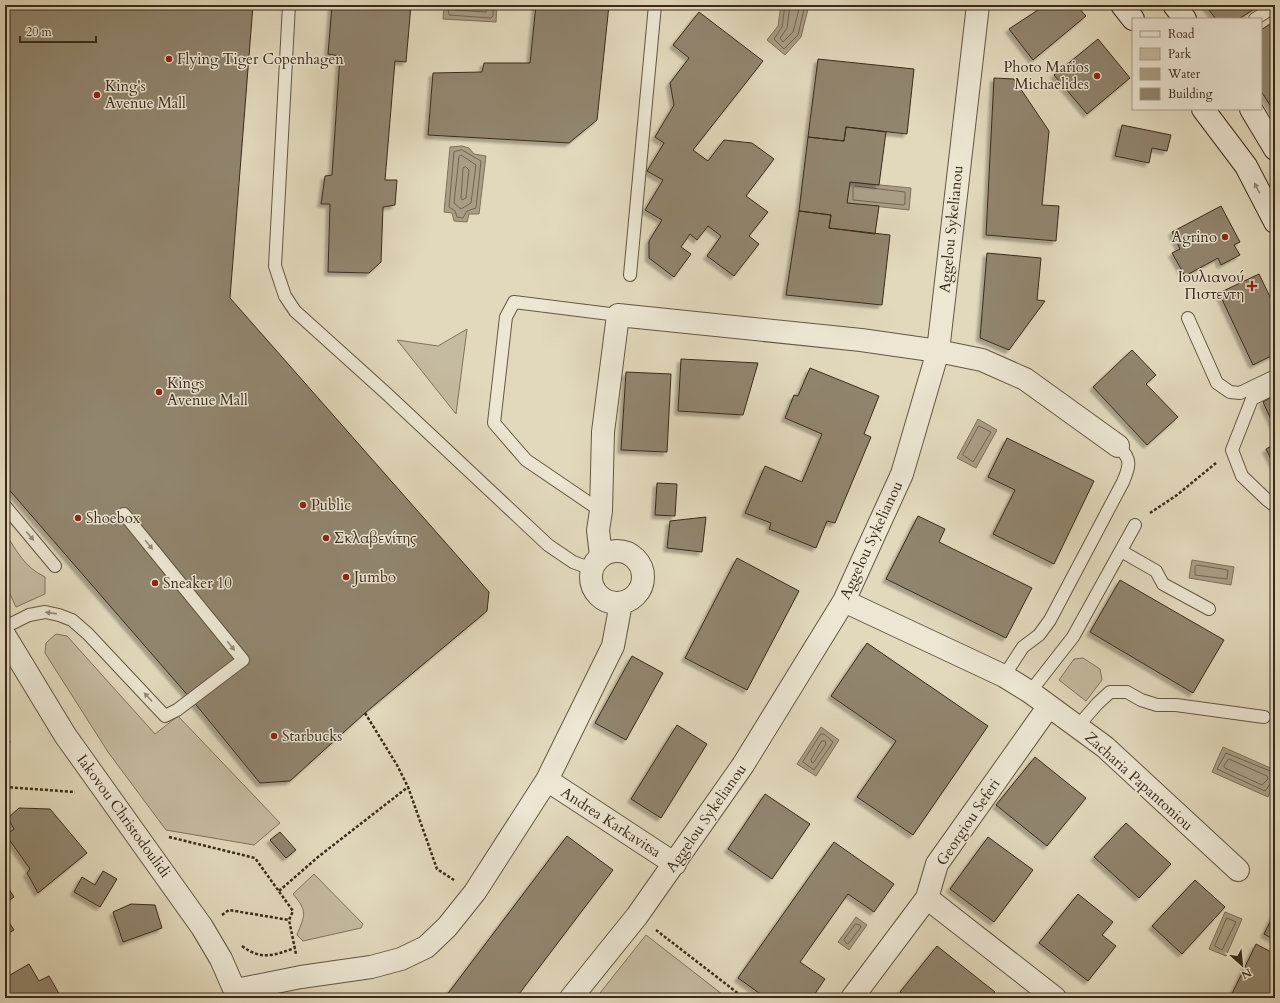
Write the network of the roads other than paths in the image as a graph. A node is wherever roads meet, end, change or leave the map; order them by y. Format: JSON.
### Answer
{"nodes":[{"id":1,"x":289,"y":5,"type":"edge"},
{"id":2,"x":655,"y":5,"type":"edge"},
{"id":3,"x":978,"y":5,"type":"edge"},
{"id":4,"x":1122,"y":5,"type":"edge"},
{"id":5,"x":1174,"y":5,"type":"edge"},
{"id":6,"x":1275,"y":6,"type":"edge"},
{"id":7,"x":1132,"y":18,"type":"edge"},
{"id":8,"x":1184,"y":18,"type":"edge"},
{"id":9,"x":1257,"y":18,"type":"edge"},
{"id":10,"x":1204,"y":110,"type":"edge"},
{"id":11,"x":1252,"y":110,"type":"edge"},
{"id":12,"x":1275,"y":149,"type":"edge"},
{"id":13,"x":1275,"y":222,"type":"edge"},
{"id":14,"x":630,"y":275,"type":"dead end"},
{"id":15,"x":618,"y":315,"type":"junction"},
{"id":16,"x":1188,"y":318,"type":"dead end"},
{"id":17,"x":938,"y":350,"type":"junction"},
{"id":18,"x":1275,"y":376,"type":"edge"},
{"id":19,"x":1275,"y":388,"type":"edge"},
{"id":20,"x":1118,"y":446,"type":"joint"},
{"id":21,"x":5,"y":506,"type":"edge"},
{"id":22,"x":1275,"y":506,"type":"edge"},
{"id":23,"x":601,"y":511,"type":"junction"},
{"id":24,"x":124,"y":514,"type":"dead end"},
{"id":25,"x":1134,"y":525,"type":"road end"},
{"id":26,"x":1121,"y":551,"type":"junction"},
{"id":27,"x":596,"y":563,"type":"junction"},
{"id":28,"x":55,"y":566,"type":"dead end"},
{"id":29,"x":844,"y":601,"type":"junction"},
{"id":30,"x":621,"y":603,"type":"junction"},
{"id":31,"x":1208,"y":609,"type":"dead end"},
{"id":32,"x":5,"y":627,"type":"edge"},
{"id":33,"x":12,"y":628,"type":"edge"},
{"id":34,"x":1004,"y":676,"type":"junction"},
{"id":35,"x":1030,"y":692,"type":"junction"},
{"id":36,"x":1049,"y":706,"type":"junction"},
{"id":37,"x":1264,"y":717,"type":"dead end"},
{"id":38,"x":1077,"y":727,"type":"junction"},
{"id":39,"x":547,"y":780,"type":"junction"},
{"id":40,"x":675,"y":864,"type":"junction"},
{"id":41,"x":1238,"y":870,"type":"dead end"},
{"id":42,"x":927,"y":898,"type":"junction"},
{"id":43,"x":237,"y":994,"type":"edge"},
{"id":44,"x":571,"y":998,"type":"edge"},
{"id":45,"x":852,"y":998,"type":"edge"},
{"id":46,"x":1055,"y":998,"type":"edge"}],
"edges":[{"from":1,"to":27,"type":"lane"},
{"from":2,"to":14,"type":"lane"},
{"from":3,"to":17,"type":"street","name":"Aggelou Sykelianou"},
{"from":4,"to":7,"type":"street"},
{"from":5,"to":8,"type":"street"},
{"from":6,"to":9,"type":"lane"},
{"from":13,"to":10,"type":"street","one_way":true},
{"from":11,"to":12,"type":"street"},
{"from":15,"to":17,"type":"street"},
{"from":15,"to":23,"type":"street"},
{"from":15,"to":23,"type":"lane"},
{"from":16,"to":18,"type":"lane"},
{"from":17,"to":20,"type":"street"},
{"from":17,"to":29,"type":"street","name":"Aggelou Sykelianou"},
{"from":19,"to":22,"type":"lane"},
{"from":20,"to":34,"type":"lane"},
{"from":21,"to":28,"type":"lane","one_way":true},
{"from":23,"to":27,"type":"street"},
{"from":24,"to":33,"type":"lane","one_way":true},
{"from":25,"to":26,"type":"lane"},
{"from":26,"to":31,"type":"lane"},
{"from":26,"to":35,"type":"lane"},
{"from":27,"to":30,"type":"street"},
{"from":27,"to":30,"type":"street"},
{"from":29,"to":34,"type":"street","name":"Zacharia Papantoniou"},
{"from":29,"to":40,"type":"street","name":"Aggelou Sykelianou"},
{"from":30,"to":39,"type":"street"},
{"from":32,"to":33,"type":"lane"},
{"from":33,"to":43,"type":"street","name":"Iakovou Christodoulidi"},
{"from":34,"to":35,"type":"street","name":"Zacharia Papantoniou"},
{"from":35,"to":36,"type":"street","name":"Zacharia Papantoniou"},
{"from":36,"to":38,"type":"street","name":"Zacharia Papantoniou"},
{"from":36,"to":42,"type":"street","name":"Georgiou Seferi"},
{"from":37,"to":38,"type":"lane"},
{"from":38,"to":41,"type":"street","name":"Zacharia Papantoniou"},
{"from":39,"to":40,"type":"street","name":"Andrea Karkavitsa"},
{"from":39,"to":43,"type":"street"},
{"from":40,"to":44,"type":"street","name":"Aggelou Sykelianou"},
{"from":42,"to":45,"type":"street","name":"Georgiou Seferi"},
{"from":42,"to":46,"type":"street"}]}
